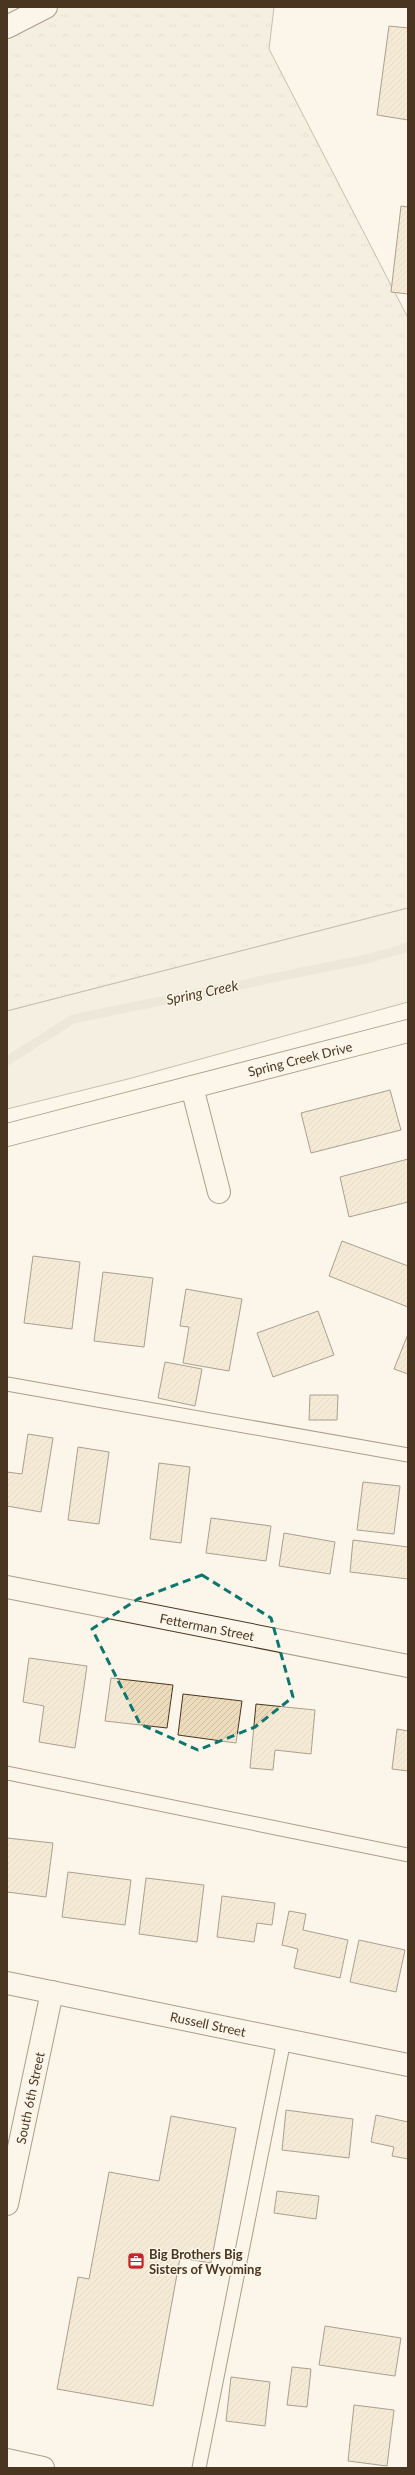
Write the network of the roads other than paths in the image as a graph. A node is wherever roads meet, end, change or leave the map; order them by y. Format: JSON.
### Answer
{"nodes":[{"id":1,"x":46,"y":7,"type":"edge"},
{"id":2,"x":7,"y":27,"type":"edge"},
{"id":3,"x":408,"y":1031,"type":"edge"},
{"id":4,"x":192,"y":1087,"type":"junction"},
{"id":5,"x":7,"y":1135,"type":"edge"},
{"id":6,"x":219,"y":1192,"type":"dead end"},
{"id":7,"x":7,"y":1384,"type":"edge"},
{"id":8,"x":408,"y":1455,"type":"edge"},
{"id":9,"x":7,"y":1587,"type":"edge"},
{"id":10,"x":408,"y":1666,"type":"edge"},
{"id":11,"x":7,"y":1773,"type":"edge"},
{"id":12,"x":408,"y":1855,"type":"edge"},
{"id":13,"x":7,"y":1983,"type":"edge"},
{"id":14,"x":52,"y":1992,"type":"junction"},
{"id":15,"x":284,"y":2040,"type":"junction"},
{"id":16,"x":408,"y":2065,"type":"edge"},
{"id":17,"x":7,"y":2204,"type":"edge"},
{"id":18,"x":7,"y":2460,"type":"edge"},
{"id":19,"x":43,"y":2468,"type":"edge"},
{"id":20,"x":199,"y":2468,"type":"edge"}],
"edges":[{"from":1,"to":2,"type":"street"},
{"from":3,"to":4,"type":"street","name":"Spring Creek Drive"},
{"from":4,"to":5,"type":"street","name":"Spring Creek Drive"},
{"from":4,"to":6,"type":"street"},
{"from":7,"to":8,"type":"lane"},
{"from":9,"to":10,"type":"street","name":"Fetterman Street"},
{"from":11,"to":12,"type":"lane"},
{"from":13,"to":14,"type":"street","name":"Russell Street"},
{"from":14,"to":15,"type":"street","name":"Russell Street"},
{"from":14,"to":17,"type":"street","name":"South 6th Street"},
{"from":15,"to":16,"type":"street","name":"Russell Street"},
{"from":15,"to":20,"type":"lane"},
{"from":18,"to":19,"type":"street"}]}
